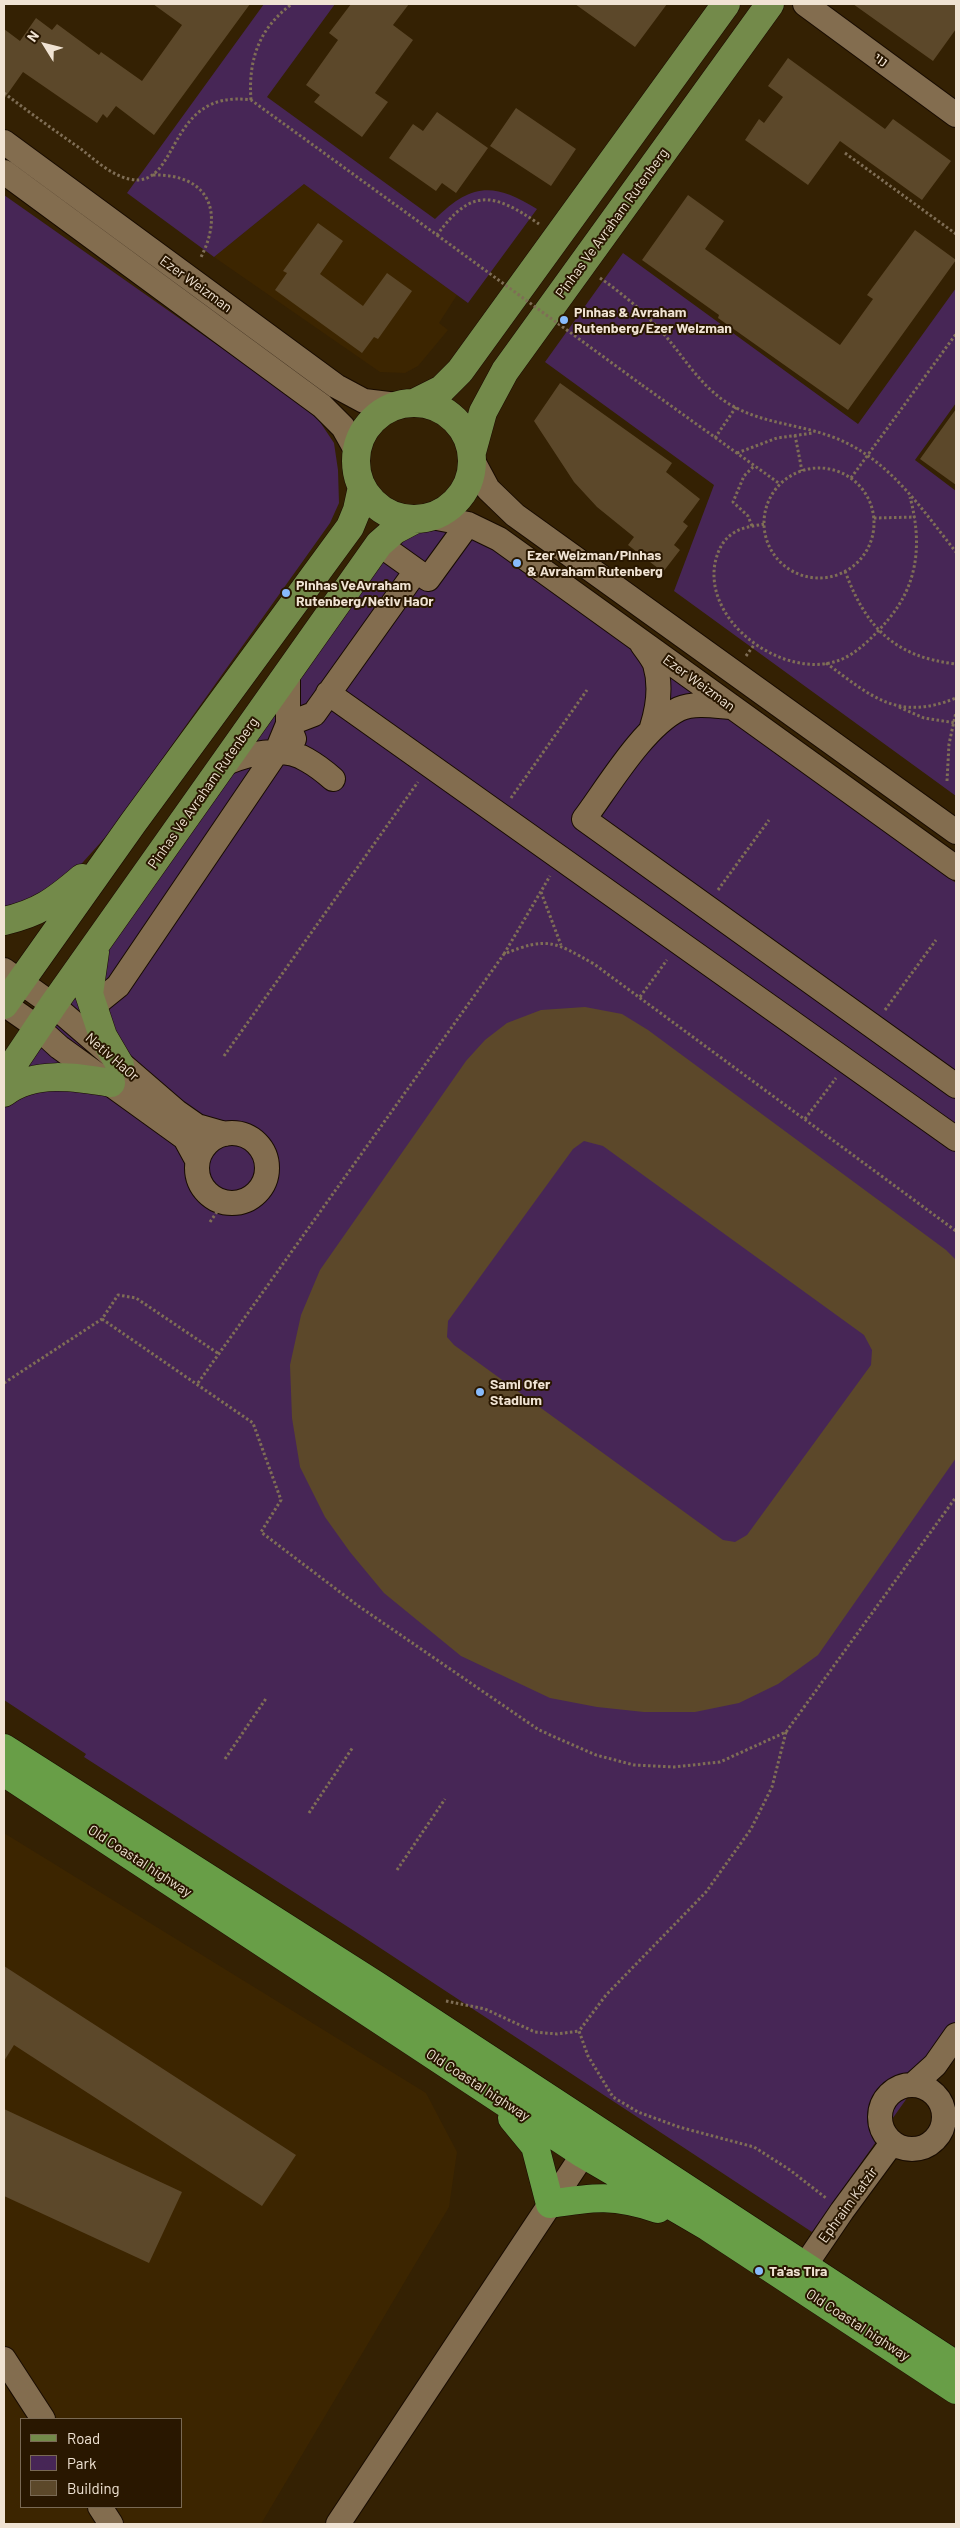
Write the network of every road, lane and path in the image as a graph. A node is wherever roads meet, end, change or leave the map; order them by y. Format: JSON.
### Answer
{"nodes":[{"id":1,"x":292,"y":4,"type":"edge"},
{"id":2,"x":726,"y":4,"type":"edge"},
{"id":3,"x":770,"y":4,"type":"edge"},
{"id":4,"x":805,"y":4,"type":"edge"},
{"id":5,"x":4,"y":94,"type":"edge"},
{"id":6,"x":251,"y":100,"type":"junction"},
{"id":7,"x":956,"y":115,"type":"edge"},
{"id":8,"x":4,"y":142,"type":"edge"},
{"id":9,"x":845,"y":153,"type":"dead end"},
{"id":10,"x":4,"y":172,"type":"edge"},
{"id":11,"x":152,"y":176,"type":"junction"},
{"id":12,"x":956,"y":234,"type":"edge"},
{"id":13,"x":437,"y":235,"type":"junction"},
{"id":14,"x":556,"y":238,"type":"junction"},
{"id":15,"x":582,"y":264,"type":"junction"},
{"id":16,"x":187,"y":277,"type":"junction"},
{"id":17,"x":956,"y":334,"type":"edge"},
{"id":18,"x":406,"y":404,"type":"junction"},
{"id":19,"x":736,"y":408,"type":"junction"},
{"id":20,"x":821,"y":433,"type":"junction"},
{"id":21,"x":795,"y":434,"type":"junction"},
{"id":22,"x":716,"y":438,"type":"junction"},
{"id":23,"x":356,"y":452,"type":"junction"},
{"id":24,"x":736,"y":453,"type":"junction"},
{"id":25,"x":868,"y":455,"type":"junction"},
{"id":26,"x":472,"y":456,"type":"junction"},
{"id":27,"x":754,"y":466,"type":"junction"},
{"id":28,"x":802,"y":471,"type":"junction"},
{"id":29,"x":852,"y":478,"type":"junction"},
{"id":30,"x":780,"y":484,"type":"junction"},
{"id":31,"x":362,"y":487,"type":"junction"},
{"id":32,"x":909,"y":494,"type":"junction"},
{"id":33,"x":915,"y":517,"type":"junction"},
{"id":34,"x":423,"y":518,"type":"junction"},
{"id":35,"x":874,"y":518,"type":"junction"},
{"id":36,"x":468,"y":524,"type":"junction"},
{"id":37,"x":764,"y":524,"type":"junction"},
{"id":38,"x":752,"y":526,"type":"junction"},
{"id":39,"x":379,"y":544,"type":"junction"},
{"id":40,"x":956,"y":552,"type":"edge"},
{"id":41,"x":416,"y":571,"type":"junction"},
{"id":42,"x":845,"y":572,"type":"junction"},
{"id":43,"x":878,"y":631,"type":"junction"},
{"id":44,"x":640,"y":640,"type":"junction"},
{"id":45,"x":826,"y":663,"type":"junction"},
{"id":46,"x":956,"y":664,"type":"edge"},
{"id":47,"x":288,"y":672,"type":"junction"},
{"id":48,"x":587,"y":690,"type":"dead end"},
{"id":49,"x":328,"y":693,"type":"junction"},
{"id":50,"x":956,"y":698,"type":"edge"},
{"id":51,"x":896,"y":706,"type":"junction"},
{"id":52,"x":732,"y":707,"type":"junction"},
{"id":53,"x":956,"y":712,"type":"edge"},
{"id":54,"x":954,"y":723,"type":"edge"},
{"id":55,"x":288,"y":724,"type":"junction"},
{"id":56,"x":652,"y":727,"type":"junction"},
{"id":57,"x":276,"y":753,"type":"junction"},
{"id":58,"x":307,"y":759,"type":"junction"},
{"id":59,"x":223,"y":764,"type":"junction"},
{"id":60,"x":430,"y":765,"type":"junction"},
{"id":61,"x":333,"y":779,"type":"dead end"},
{"id":62,"x":947,"y":781,"type":"dead end"},
{"id":63,"x":499,"y":814,"type":"junction"},
{"id":64,"x":132,"y":823,"type":"junction"},
{"id":65,"x":956,"y":832,"type":"edge"},
{"id":66,"x":561,"y":858,"type":"junction"},
{"id":67,"x":956,"y":868,"type":"edge"},
{"id":68,"x":541,"y":891,"type":"junction"},
{"id":69,"x":4,"y":922,"type":"edge"},
{"id":70,"x":97,"y":945,"type":"junction"},
{"id":71,"x":561,"y":945,"type":"junction"},
{"id":72,"x":504,"y":954,"type":"junction"},
{"id":73,"x":664,"y":964,"type":"dead end"},
{"id":74,"x":7,"y":993,"type":"edge"},
{"id":75,"x":640,"y":997,"type":"junction"},
{"id":76,"x":52,"y":1005,"type":"junction"},
{"id":77,"x":92,"y":1007,"type":"junction"},
{"id":78,"x":37,"y":1028,"type":"junction"},
{"id":79,"x":224,"y":1056,"type":"dead end"},
{"id":80,"x":115,"y":1074,"type":"junction"},
{"id":81,"x":4,"y":1078,"type":"edge"},
{"id":82,"x":832,"y":1083,"type":"dead end"},
{"id":83,"x":956,"y":1086,"type":"edge"},
{"id":84,"x":4,"y":1092,"type":"edge"},
{"id":85,"x":805,"y":1119,"type":"junction"},
{"id":86,"x":225,"y":1134,"type":"junction"},
{"id":87,"x":956,"y":1139,"type":"edge"},
{"id":88,"x":197,"y":1160,"type":"junction"},
{"id":89,"x":223,"y":1203,"type":"junction"},
{"id":90,"x":210,"y":1222,"type":"dead end"},
{"id":91,"x":956,"y":1231,"type":"edge"},
{"id":92,"x":102,"y":1319,"type":"junction"},
{"id":93,"x":219,"y":1354,"type":"junction"},
{"id":94,"x":4,"y":1383,"type":"edge"},
{"id":95,"x":198,"y":1383,"type":"junction"},
{"id":96,"x":956,"y":1497,"type":"edge"},
{"id":97,"x":267,"y":1698,"type":"dead end"},
{"id":98,"x":786,"y":1732,"type":"junction"},
{"id":99,"x":353,"y":1747,"type":"dead end"},
{"id":100,"x":4,"y":1748,"type":"edge"},
{"id":101,"x":225,"y":1759,"type":"dead end"},
{"id":102,"x":4,"y":1772,"type":"edge"},
{"id":103,"x":445,"y":1800,"type":"dead end"},
{"id":104,"x":309,"y":1813,"type":"dead end"},
{"id":105,"x":397,"y":1870,"type":"dead end"},
{"id":106,"x":442,"y":2000,"type":"dead end"},
{"id":107,"x":579,"y":2031,"type":"junction"},
{"id":108,"x":956,"y":2035,"type":"edge"},
{"id":109,"x":434,"y":2056,"type":"junction"},
{"id":110,"x":914,"y":2084,"type":"junction"},
{"id":111,"x":956,"y":2091,"type":"edge"},
{"id":112,"x":944,"y":2118,"type":"junction"},
{"id":113,"x":590,"y":2143,"type":"junction"},
{"id":114,"x":892,"y":2143,"type":"junction"},
{"id":115,"x":550,"y":2204,"type":"junction"},
{"id":116,"x":842,"y":2211,"type":"junction"},
{"id":117,"x":708,"y":2227,"type":"junction"},
{"id":118,"x":804,"y":2267,"type":"junction"},
{"id":119,"x":4,"y":2359,"type":"edge"},
{"id":120,"x":956,"y":2365,"type":"edge"},
{"id":121,"x":956,"y":2390,"type":"edge"},
{"id":122,"x":42,"y":2418,"type":"edge"},
{"id":123,"x":101,"y":2508,"type":"edge"},
{"id":124,"x":111,"y":2524,"type":"edge"},
{"id":125,"x":338,"y":2524,"type":"edge"}],
"edges":[{"from":1,"to":6,"type":"path"},
{"from":2,"to":14,"type":"main road"},
{"from":3,"to":15,"type":"main road","name":"Pinhas Ve Avraham Rutenberg"},
{"from":4,"to":7,"type":"street","name":"נוי"},
{"from":5,"to":11,"type":"path"},
{"from":6,"to":11,"type":"path"},
{"from":6,"to":13,"type":"path"},
{"from":8,"to":16,"type":"street","name":"Ezer Weizman"},
{"from":9,"to":12,"type":"path"},
{"from":10,"to":23,"type":"street","name":"Ezer Weizman"},
{"from":11,"to":16,"type":"path"},
{"from":13,"to":14,"type":"path"},
{"from":13,"to":22,"type":"path","bridge":true},
{"from":14,"to":18,"type":"main road"},
{"from":15,"to":19,"type":"path"},
{"from":15,"to":26,"type":"main road","name":"Pinhas Ve Avraham Rutenberg"},
{"from":16,"to":18,"type":"street","name":"Ezer Weizman"},
{"from":17,"to":25,"type":"path"},
{"from":18,"to":23,"type":"main road"},
{"from":18,"to":26,"type":"main road"},
{"from":19,"to":20,"type":"path"},
{"from":19,"to":22,"type":"path"},
{"from":20,"to":21,"type":"path"},
{"from":20,"to":25,"type":"path"},
{"from":21,"to":24,"type":"path"},
{"from":21,"to":28,"type":"path"},
{"from":22,"to":24,"type":"path"},
{"from":23,"to":31,"type":"main road"},
{"from":24,"to":27,"type":"path"},
{"from":25,"to":29,"type":"path"},
{"from":25,"to":32,"type":"path"},
{"from":26,"to":34,"type":"main road"},
{"from":26,"to":65,"type":"street","name":"Ezer Weizman"},
{"from":27,"to":30,"type":"path"},
{"from":27,"to":38,"type":"path"},
{"from":28,"to":29,"type":"path"},
{"from":28,"to":30,"type":"path"},
{"from":29,"to":35,"type":"path"},
{"from":30,"to":37,"type":"path"},
{"from":31,"to":34,"type":"main road"},
{"from":31,"to":64,"type":"main road"},
{"from":32,"to":33,"type":"path"},
{"from":32,"to":40,"type":"path"},
{"from":33,"to":35,"type":"path"},
{"from":33,"to":43,"type":"path"},
{"from":34,"to":36,"type":"street","name":"Ezer Weizman"},
{"from":34,"to":39,"type":"main road","name":"Pinhas Ve Avraham Rutenberg"},
{"from":35,"to":42,"type":"path"},
{"from":36,"to":41,"type":"street"},
{"from":36,"to":44,"type":"street","name":"Ezer Weizman"},
{"from":37,"to":38,"type":"path"},
{"from":37,"to":42,"type":"path"},
{"from":38,"to":45,"type":"path"},
{"from":39,"to":41,"type":"street"},
{"from":39,"to":47,"type":"main road","name":"Pinhas Ve Avraham Rutenberg"},
{"from":41,"to":49,"type":"street"},
{"from":42,"to":43,"type":"path"},
{"from":43,"to":45,"type":"path"},
{"from":43,"to":46,"type":"path"},
{"from":44,"to":52,"type":"street","name":"Ezer Weizman"},
{"from":44,"to":56,"type":"street"},
{"from":45,"to":51,"type":"path"},
{"from":47,"to":55,"type":"street"},
{"from":47,"to":59,"type":"main road","name":"Pinhas Ve Avraham Rutenberg"},
{"from":48,"to":63,"type":"path"},
{"from":49,"to":55,"type":"street"},
{"from":49,"to":60,"type":"street"},
{"from":50,"to":51,"type":"path"},
{"from":51,"to":54,"type":"path"},
{"from":52,"to":56,"type":"street"},
{"from":52,"to":67,"type":"street","name":"Ezer Weizman"},
{"from":53,"to":54,"type":"path"},
{"from":54,"to":62,"type":"path"},
{"from":55,"to":57,"type":"street"},
{"from":55,"to":58,"type":"street"},
{"from":56,"to":83,"type":"street"},
{"from":57,"to":58,"type":"street"},
{"from":57,"to":59,"type":"street"},
{"from":57,"to":77,"type":"street"},
{"from":58,"to":61,"type":"street"},
{"from":59,"to":70,"type":"main road","name":"Pinhas Ve Avraham Rutenberg"},
{"from":60,"to":63,"type":"street"},
{"from":60,"to":79,"type":"path"},
{"from":63,"to":66,"type":"street"},
{"from":64,"to":69,"type":"main road"},
{"from":64,"to":74,"type":"main road"},
{"from":66,"to":68,"type":"path"},
{"from":66,"to":87,"type":"street"},
{"from":68,"to":71,"type":"path"},
{"from":68,"to":72,"type":"path"},
{"from":70,"to":76,"type":"main road","name":"Pinhas Ve Avraham Rutenberg"},
{"from":70,"to":77,"type":"main road"},
{"from":71,"to":72,"type":"path"},
{"from":71,"to":75,"type":"path"},
{"from":72,"to":93,"type":"path"},
{"from":73,"to":75,"type":"path"},
{"from":74,"to":76,"type":"street","name":"Netiv HaOr"},
{"from":74,"to":78,"type":"street","name":"Netiv HaOr"},
{"from":75,"to":85,"type":"path"},
{"from":76,"to":78,"type":"main road","name":"Pinhas Ve Avraham Rutenberg"},
{"from":76,"to":80,"type":"street","name":"Netiv HaOr"},
{"from":77,"to":80,"type":"main road"},
{"from":78,"to":80,"type":"street","name":"Netiv HaOr"},
{"from":78,"to":81,"type":"main road","name":"Pinhas Ve Avraham Rutenberg"},
{"from":80,"to":84,"type":"main road"},
{"from":80,"to":86,"type":"street","name":"Netiv HaOr"},
{"from":80,"to":88,"type":"street","name":"Netiv HaOr"},
{"from":82,"to":85,"type":"path"},
{"from":85,"to":91,"type":"path"},
{"from":86,"to":88,"type":"street"},
{"from":86,"to":89,"type":"street"},
{"from":88,"to":89,"type":"street"},
{"from":89,"to":90,"type":"path"},
{"from":92,"to":93,"type":"path"},
{"from":92,"to":94,"type":"path"},
{"from":92,"to":95,"type":"path"},
{"from":93,"to":95,"type":"path"},
{"from":95,"to":98,"type":"path"},
{"from":96,"to":98,"type":"path"},
{"from":97,"to":101,"type":"path"},
{"from":98,"to":107,"type":"path"},
{"from":99,"to":104,"type":"path"},
{"from":100,"to":113,"type":"highway","name":"Old Coastal highway"},
{"from":102,"to":109,"type":"highway","name":"Old Coastal highway"},
{"from":103,"to":105,"type":"path"},
{"from":106,"to":107,"type":"path"},
{"from":107,"to":116,"type":"path"},
{"from":108,"to":110,"type":"street"},
{"from":109,"to":113,"type":"highway","name":"Old Coastal highway"},
{"from":109,"to":115,"type":"highway"},
{"from":110,"to":112,"type":"street"},
{"from":110,"to":114,"type":"street"},
{"from":111,"to":112,"type":"street"},
{"from":112,"to":114,"type":"street"},
{"from":113,"to":115,"type":"street"},
{"from":113,"to":117,"type":"highway","name":"Old Coastal highway"},
{"from":113,"to":118,"type":"highway","name":"Old Coastal highway"},
{"from":114,"to":116,"type":"street","name":"Ephraim Katzir"},
{"from":115,"to":117,"type":"highway"},
{"from":115,"to":125,"type":"street"},
{"from":116,"to":118,"type":"street","name":"Ephraim Katzir"},
{"from":117,"to":121,"type":"highway","name":"Old Coastal highway"},
{"from":118,"to":120,"type":"highway","name":"Old Coastal highway"},
{"from":119,"to":122,"type":"street"},
{"from":123,"to":124,"type":"street"}]}
